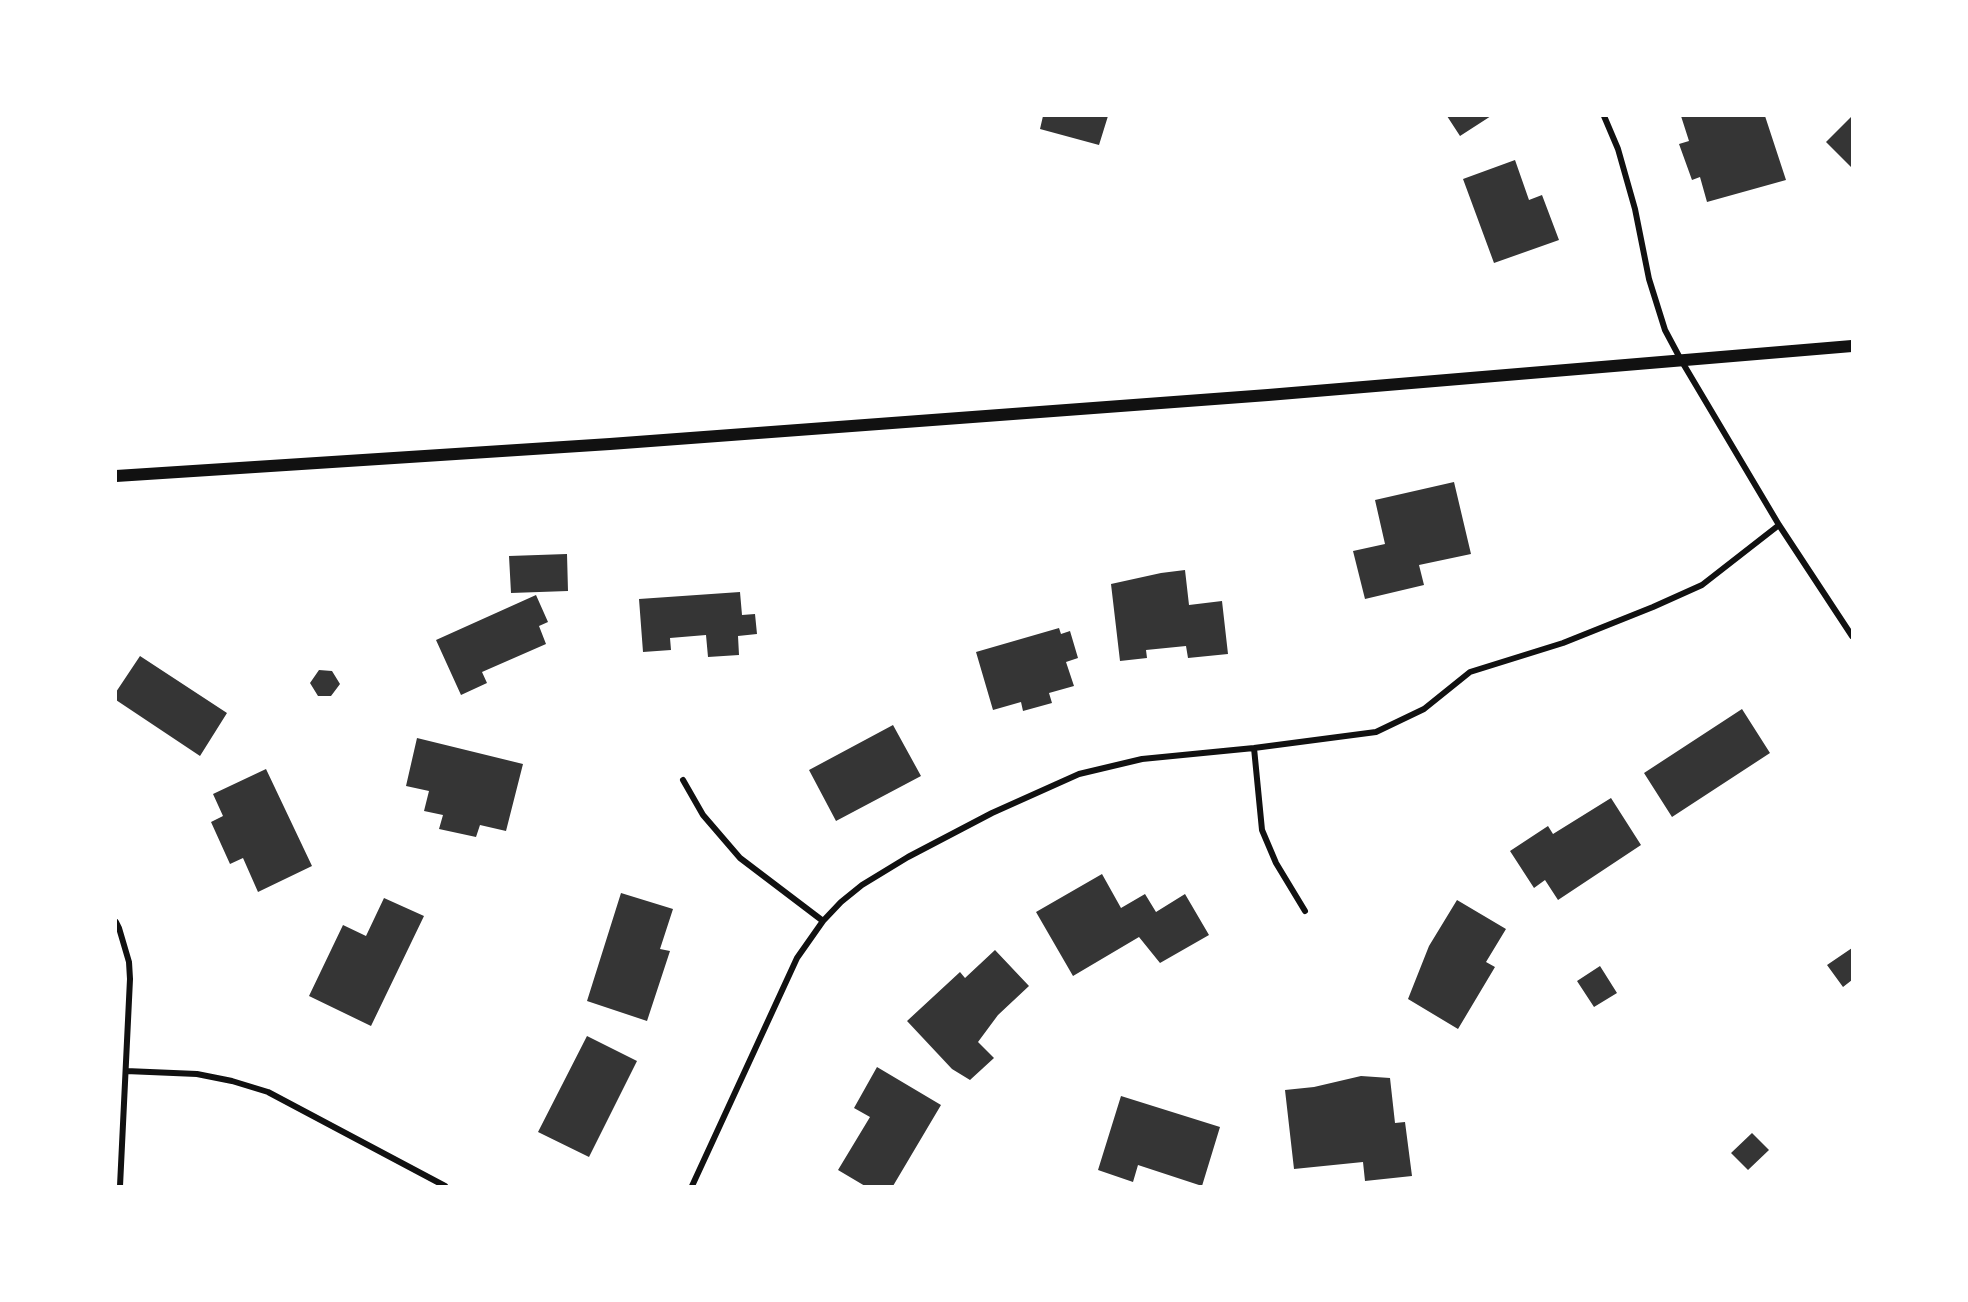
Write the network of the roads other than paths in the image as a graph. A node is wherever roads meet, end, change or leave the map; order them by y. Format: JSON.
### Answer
{"nodes":[{"id":1,"x":1604,"y":116,"type":"edge"},
{"id":2,"x":1852,"y":346,"type":"edge"},
{"id":3,"x":1681,"y":360,"type":"junction"},
{"id":4,"x":116,"y":476,"type":"edge"},
{"id":5,"x":1779,"y":525,"type":"junction"},
{"id":6,"x":1852,"y":636,"type":"edge"},
{"id":7,"x":1254,"y":748,"type":"junction"},
{"id":8,"x":683,"y":780,"type":"dead end"},
{"id":9,"x":1305,"y":911,"type":"dead end"},
{"id":10,"x":823,"y":921,"type":"junction"},
{"id":11,"x":116,"y":922,"type":"edge"},
{"id":12,"x":126,"y":1071,"type":"junction"},
{"id":13,"x":120,"y":1186,"type":"edge"},
{"id":14,"x":444,"y":1186,"type":"edge"},
{"id":15,"x":692,"y":1186,"type":"edge"}],
"edges":[{"from":1,"to":3,"type":"street"},
{"from":2,"to":3,"type":"main road"},
{"from":3,"to":4,"type":"main road"},
{"from":3,"to":5,"type":"street"},
{"from":5,"to":6,"type":"street"},
{"from":5,"to":7,"type":"street"},
{"from":7,"to":9,"type":"street"},
{"from":7,"to":10,"type":"street"},
{"from":8,"to":10,"type":"street"},
{"from":10,"to":15,"type":"street"},
{"from":11,"to":12,"type":"street"},
{"from":12,"to":13,"type":"street"},
{"from":12,"to":14,"type":"street"}]}
